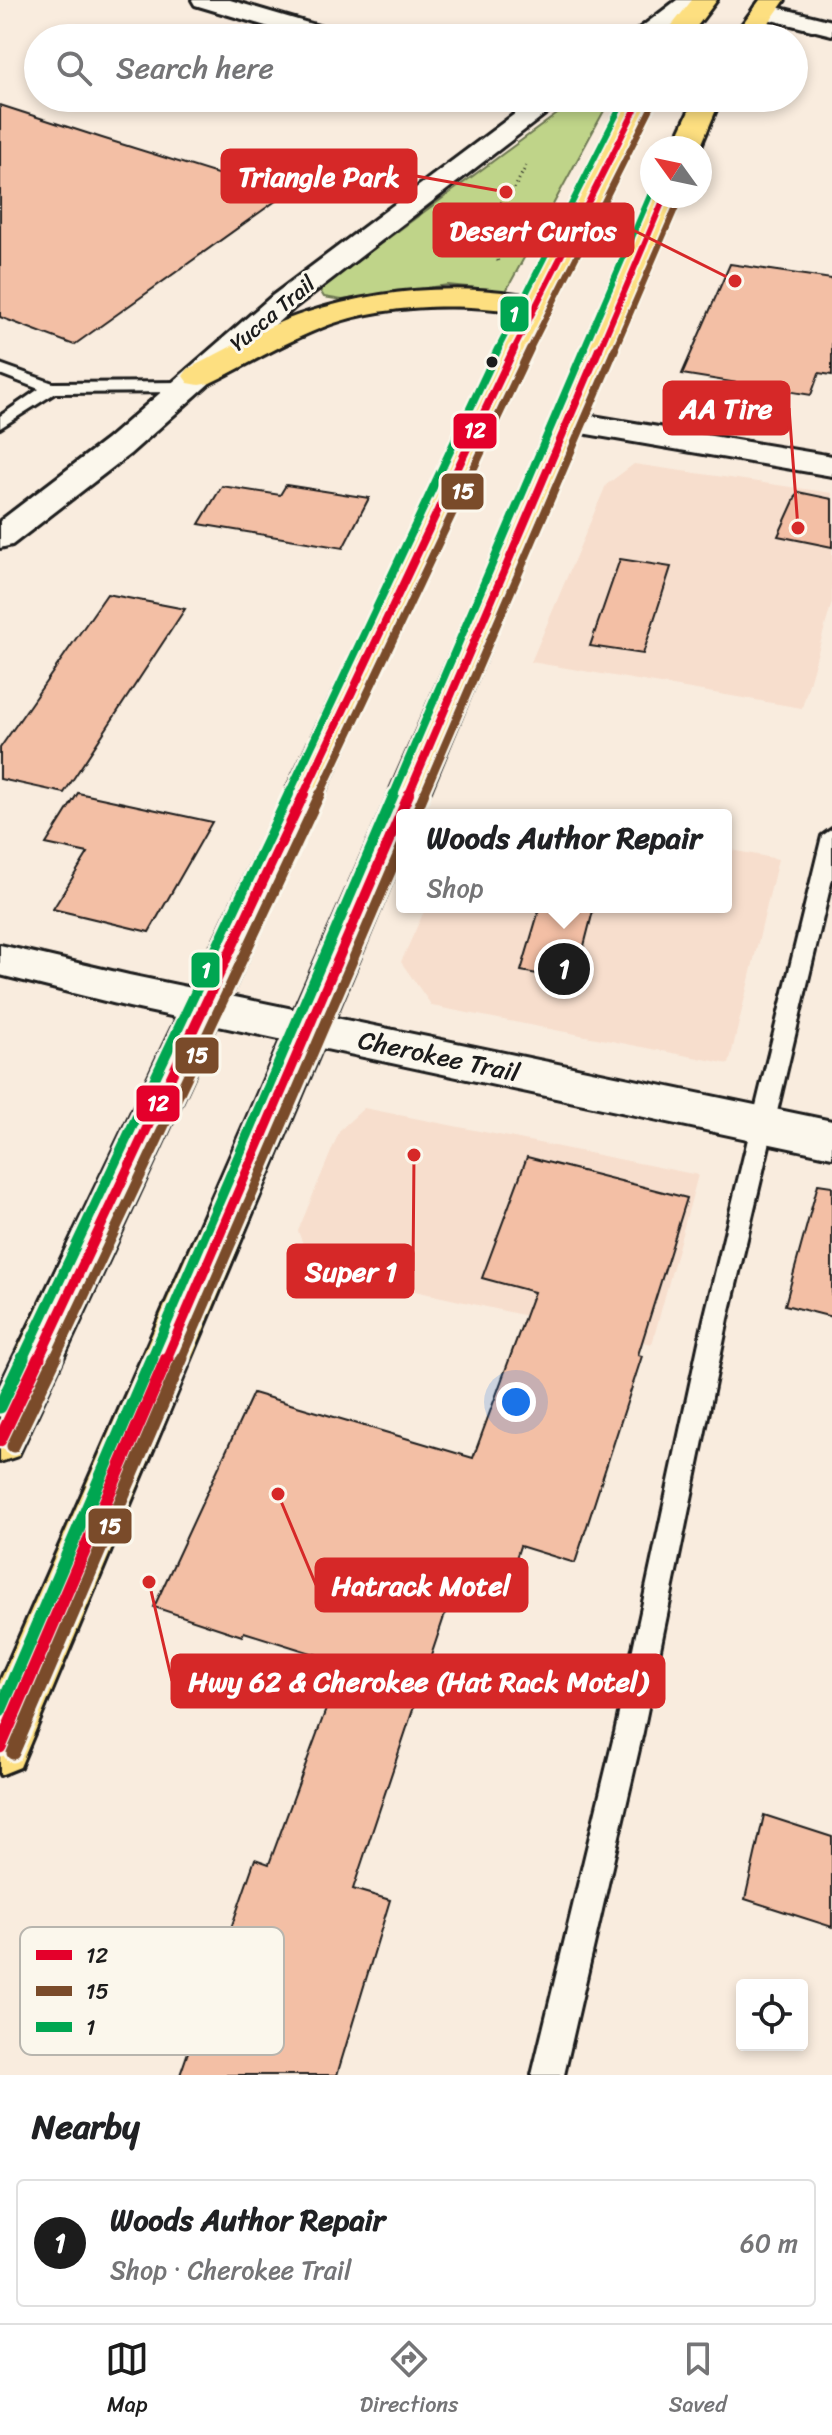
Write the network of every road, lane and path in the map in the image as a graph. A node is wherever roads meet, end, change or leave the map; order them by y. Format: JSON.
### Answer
{"nodes":[{"id":1,"x":204,"y":0,"type":"edge"},
{"id":2,"x":693,"y":0,"type":"edge"},
{"id":3,"x":705,"y":0,"type":"edge"},
{"id":4,"x":769,"y":6,"type":"edge"},
{"id":5,"x":285,"y":24,"type":"edge"},
{"id":6,"x":660,"y":24,"type":"edge"},
{"id":7,"x":686,"y":24,"type":"edge"},
{"id":8,"x":756,"y":24,"type":"edge"},
{"id":9,"x":832,"y":28,"type":"edge"},
{"id":10,"x":529,"y":112,"type":"edge"},
{"id":11,"x":634,"y":112,"type":"edge"},
{"id":12,"x":702,"y":112,"type":"edge"},
{"id":13,"x":691,"y":136,"type":"edge"},
{"id":14,"x":527,"y":162,"type":"dead end"},
{"id":15,"x":660,"y":208,"type":"edge"},
{"id":16,"x":486,"y":298,"type":"junction"},
{"id":17,"x":535,"y":306,"type":"junction"},
{"id":18,"x":0,"y":369,"type":"edge"},
{"id":19,"x":192,"y":381,"type":"junction"},
{"id":20,"x":51,"y":388,"type":"junction"},
{"id":21,"x":569,"y":422,"type":"junction"},
{"id":22,"x":0,"y":423,"type":"edge"},
{"id":23,"x":832,"y":466,"type":"edge"},
{"id":24,"x":0,"y":538,"type":"edge"},
{"id":25,"x":405,"y":809,"type":"edge"},
{"id":26,"x":396,"y":829,"type":"edge"},
{"id":27,"x":832,"y":836,"type":"edge"},
{"id":28,"x":0,"y":960,"type":"edge"},
{"id":29,"x":205,"y":1006,"type":"junction"},
{"id":30,"x":311,"y":1029,"type":"junction"},
{"id":31,"x":765,"y":1125,"type":"junction"},
{"id":32,"x":832,"y":1139,"type":"edge"},
{"id":33,"x":0,"y":1440,"type":"edge"},
{"id":34,"x":0,"y":1747,"type":"edge"},
{"id":35,"x":548,"y":2075,"type":"edge"}],
"edges":[{"from":1,"to":5,"type":"street"},
{"from":2,"to":6,"type":"street"},
{"from":3,"to":7,"type":"main road"},
{"from":4,"to":8,"type":"main road"},
{"from":4,"to":9,"type":"street"},
{"from":10,"to":19,"type":"street","name":"Yucca Trail"},
{"from":11,"to":17,"type":"main road"},
{"from":12,"to":13,"type":"main road"},
{"from":14,"to":16,"type":"path"},
{"from":15,"to":21,"type":"main road"},
{"from":16,"to":17,"type":"main road"},
{"from":16,"to":19,"type":"main road"},
{"from":17,"to":29,"type":"main road"},
{"from":18,"to":20,"type":"lane"},
{"from":19,"to":20,"type":"lane"},
{"from":19,"to":24,"type":"street","name":"Yucca Trail"},
{"from":20,"to":22,"type":"lane"},
{"from":21,"to":23,"type":"street"},
{"from":21,"to":25,"type":"main road"},
{"from":26,"to":30,"type":"main road"},
{"from":27,"to":31,"type":"lane"},
{"from":28,"to":29,"type":"street","name":"Cherokee Trail"},
{"from":29,"to":30,"type":"street","name":"Cherokee Trail"},
{"from":29,"to":33,"type":"main road"},
{"from":30,"to":31,"type":"street","name":"Cherokee Trail"},
{"from":30,"to":34,"type":"main road"},
{"from":31,"to":32,"type":"street","name":"Cherokee Trail"},
{"from":31,"to":35,"type":"lane"}]}
